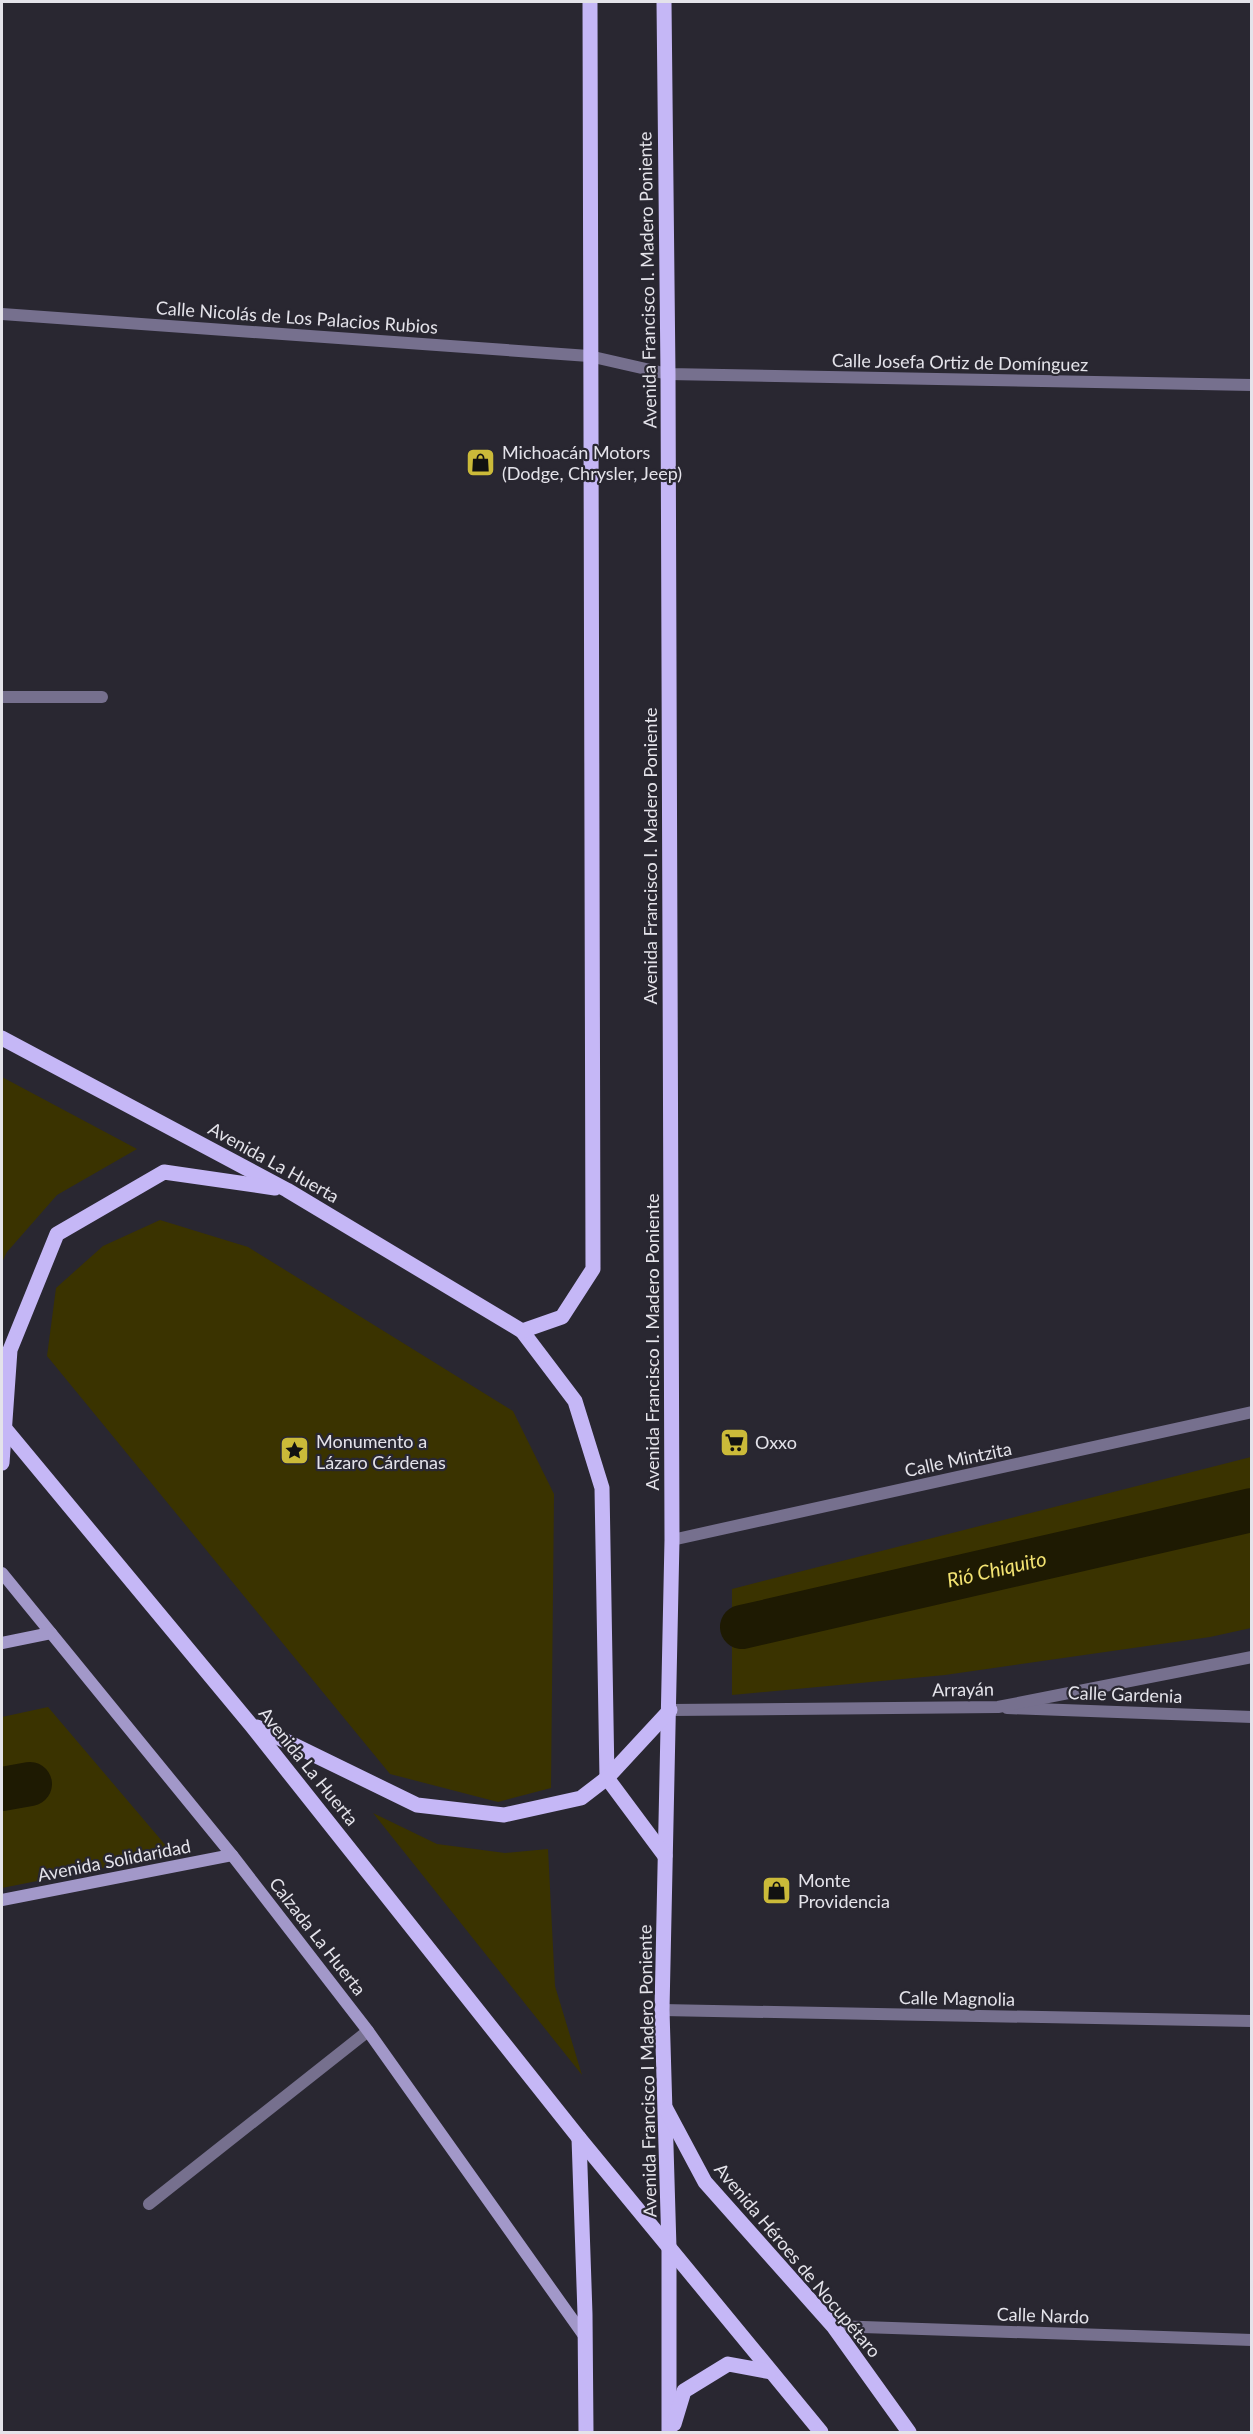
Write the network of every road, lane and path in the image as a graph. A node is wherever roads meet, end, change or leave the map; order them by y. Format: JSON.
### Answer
{"nodes":[{"id":1,"x":590,"y":2,"type":"edge"},
{"id":2,"x":664,"y":2,"type":"edge"},
{"id":3,"x":2,"y":314,"type":"edge"},
{"id":4,"x":589,"y":356,"type":"junction"},
{"id":5,"x":668,"y":374,"type":"junction"},
{"id":6,"x":1251,"y":385,"type":"edge"},
{"id":7,"x":2,"y":697,"type":"edge"},
{"id":8,"x":102,"y":697,"type":"dead end"},
{"id":9,"x":2,"y":1038,"type":"edge"},
{"id":10,"x":287,"y":1190,"type":"junction"},
{"id":11,"x":522,"y":1331,"type":"junction"},
{"id":12,"x":1251,"y":1412,"type":"edge"},
{"id":13,"x":3,"y":1427,"type":"edge"},
{"id":14,"x":2,"y":1463,"type":"edge"},
{"id":15,"x":672,"y":1540,"type":"junction"},
{"id":16,"x":2,"y":1573,"type":"edge"},
{"id":17,"x":51,"y":1633,"type":"junction"},
{"id":18,"x":2,"y":1643,"type":"edge"},
{"id":19,"x":1251,"y":1657,"type":"edge"},
{"id":20,"x":998,"y":1707,"type":"junction"},
{"id":21,"x":670,"y":1710,"type":"junction"},
{"id":22,"x":1251,"y":1717,"type":"edge"},
{"id":23,"x":251,"y":1725,"type":"junction"},
{"id":24,"x":607,"y":1778,"type":"junction"},
{"id":25,"x":232,"y":1855,"type":"junction"},
{"id":26,"x":665,"y":1856,"type":"junction"},
{"id":27,"x":2,"y":1900,"type":"edge"},
{"id":28,"x":662,"y":2010,"type":"junction"},
{"id":29,"x":1251,"y":2021,"type":"edge"},
{"id":30,"x":368,"y":2031,"type":"junction"},
{"id":31,"x":665,"y":2106,"type":"junction"},
{"id":32,"x":579,"y":2138,"type":"junction"},
{"id":33,"x":149,"y":2204,"type":"dead end"},
{"id":34,"x":669,"y":2248,"type":"junction"},
{"id":35,"x":833,"y":2326,"type":"junction"},
{"id":36,"x":585,"y":2337,"type":"junction"},
{"id":37,"x":1251,"y":2340,"type":"edge"},
{"id":38,"x":771,"y":2372,"type":"junction"},
{"id":39,"x":586,"y":2433,"type":"edge"},
{"id":40,"x":670,"y":2433,"type":"edge"},
{"id":41,"x":821,"y":2433,"type":"edge"},
{"id":42,"x":909,"y":2433,"type":"edge"}],
"edges":[{"from":1,"to":4,"type":"main road"},
{"from":2,"to":5,"type":"main road","name":"Avenida Francisco I. Madero Poniente"},
{"from":3,"to":4,"type":"street","name":"Calle Nicolás de Los Palacios Rubios"},
{"from":4,"to":5,"type":"street","name":"Calle Nicolás de Los Palacios Rubios"},
{"from":4,"to":11,"type":"main road"},
{"from":5,"to":6,"type":"street","name":"Calle Josefa Ortiz de Domínguez"},
{"from":5,"to":15,"type":"main road","name":"Avenida Francisco I. Madero Poniente"},
{"from":7,"to":8,"type":"street"},
{"from":9,"to":10,"type":"main road","name":"Avenida La Huerta"},
{"from":10,"to":11,"type":"main road","name":"Avenida La Huerta"},
{"from":10,"to":13,"type":"main road"},
{"from":11,"to":24,"type":"main road"},
{"from":12,"to":15,"type":"street","name":"Calle Mintzita"},
{"from":13,"to":14,"type":"main road"},
{"from":13,"to":23,"type":"main road","name":"Avenida La Huerta"},
{"from":15,"to":21,"type":"main road","name":"Avenida Francisco I. Madero Poniente"},
{"from":16,"to":17,"type":"main road","name":"Calzada La Huerta"},
{"from":17,"to":18,"type":"main road"},
{"from":17,"to":25,"type":"main road","name":"Calzada La Huerta"},
{"from":19,"to":20,"type":"street","name":"Arrayán"},
{"from":20,"to":21,"type":"street","name":"Arrayán"},
{"from":20,"to":22,"type":"street","name":"Calle Gardenia"},
{"from":21,"to":24,"type":"main road"},
{"from":21,"to":26,"type":"main road","name":"Avenida Francisco I Madero Poniente"},
{"from":23,"to":24,"type":"main road"},
{"from":23,"to":32,"type":"main road","name":"Avenida La Huerta"},
{"from":24,"to":26,"type":"main road"},
{"from":25,"to":27,"type":"main road","name":"Avenida Solidaridad"},
{"from":25,"to":30,"type":"main road","name":"Calzada La Huerta"},
{"from":26,"to":28,"type":"main road","name":"Avenida Francisco I Madero Poniente"},
{"from":28,"to":29,"type":"street","name":"Calle Magnolia"},
{"from":28,"to":31,"type":"main road","name":"Avenida Francisco I Madero Poniente"},
{"from":30,"to":33,"type":"street"},
{"from":30,"to":36,"type":"main road","name":"Calzada La Huerta"},
{"from":31,"to":34,"type":"main road","name":"Avenida Francisco I Madero Poniente"},
{"from":31,"to":35,"type":"main road","name":"Avenida Héroes de Nocupétaro"},
{"from":32,"to":34,"type":"main road","name":"Avenida La Huerta"},
{"from":32,"to":36,"type":"main road"},
{"from":34,"to":38,"type":"main road"},
{"from":34,"to":40,"type":"main road","name":"Avenida Francisco I Madero Poniente"},
{"from":35,"to":37,"type":"street","name":"Calle Nardo"},
{"from":35,"to":42,"type":"main road","name":"Avenida Héroes de Nocupétaro"},
{"from":36,"to":39,"type":"main road"},
{"from":38,"to":40,"type":"main road"},
{"from":38,"to":41,"type":"main road"}]}
